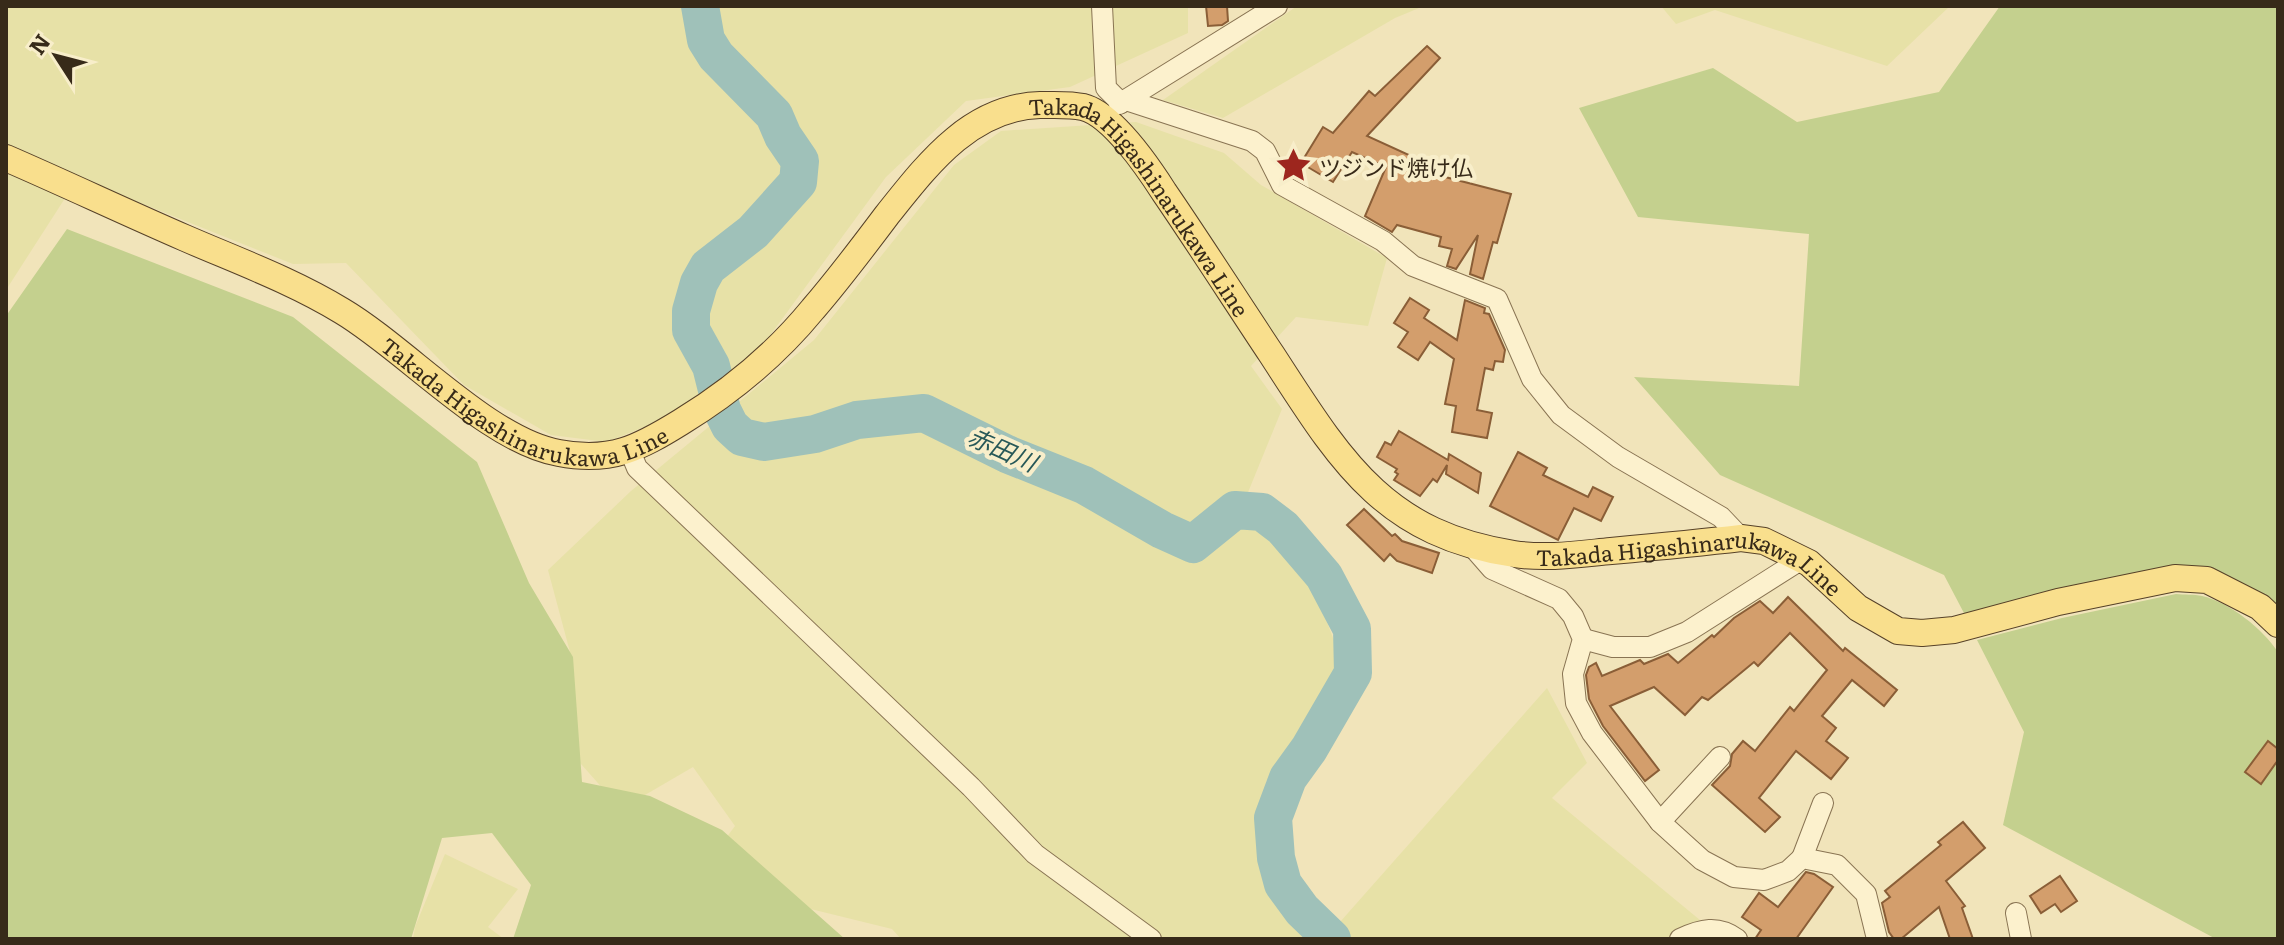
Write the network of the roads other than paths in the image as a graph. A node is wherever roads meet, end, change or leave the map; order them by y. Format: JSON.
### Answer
{"nodes":[{"id":1,"x":1102,"y":6,"type":"edge"},
{"id":2,"x":1277,"y":6,"type":"edge"},
{"id":3,"x":1116,"y":106,"type":"junction"},
{"id":4,"x":6,"y":158,"type":"edge"},
{"id":5,"x":630,"y":451,"type":"junction"},
{"id":6,"x":1741,"y":538,"type":"junction"},
{"id":7,"x":1471,"y":545,"type":"junction"},
{"id":8,"x":1802,"y":559,"type":"junction"},
{"id":9,"x":2278,"y":624,"type":"edge"},
{"id":10,"x":1583,"y":639,"type":"junction"},
{"id":11,"x":1720,"y":757,"type":"dead end"},
{"id":12,"x":1823,"y":803,"type":"dead end"},
{"id":13,"x":1660,"y":822,"type":"junction"},
{"id":14,"x":1802,"y":858,"type":"junction"},
{"id":15,"x":2016,"y":913,"type":"dead end"},
{"id":16,"x":1151,"y":939,"type":"edge"},
{"id":17,"x":1680,"y":939,"type":"edge"},
{"id":18,"x":1737,"y":939,"type":"edge"},
{"id":19,"x":1877,"y":939,"type":"edge"},
{"id":20,"x":2021,"y":939,"type":"edge"}],
"edges":[{"from":1,"to":3,"type":"street"},
{"from":2,"to":3,"type":"street"},
{"from":3,"to":5,"type":"main road","name":"Takada Higashinarukawa Line"},
{"from":3,"to":6,"type":"street"},
{"from":3,"to":7,"type":"main road","name":"Takada Higashinarukawa Line"},
{"from":4,"to":5,"type":"main road","name":"Takada Higashinarukawa Line"},
{"from":5,"to":16,"type":"street"},
{"from":6,"to":7,"type":"main road","name":"Takada Higashinarukawa Line"},
{"from":6,"to":8,"type":"main road","name":"Takada Higashinarukawa Line"},
{"from":7,"to":10,"type":"street"},
{"from":8,"to":9,"type":"main road","name":"Takada Higashinarukawa Line"},
{"from":8,"to":10,"type":"street"},
{"from":10,"to":13,"type":"street"},
{"from":11,"to":13,"type":"street"},
{"from":12,"to":14,"type":"street"},
{"from":13,"to":14,"type":"street"},
{"from":14,"to":19,"type":"street"},
{"from":15,"to":20,"type":"street"},
{"from":17,"to":18,"type":"street"}]}
